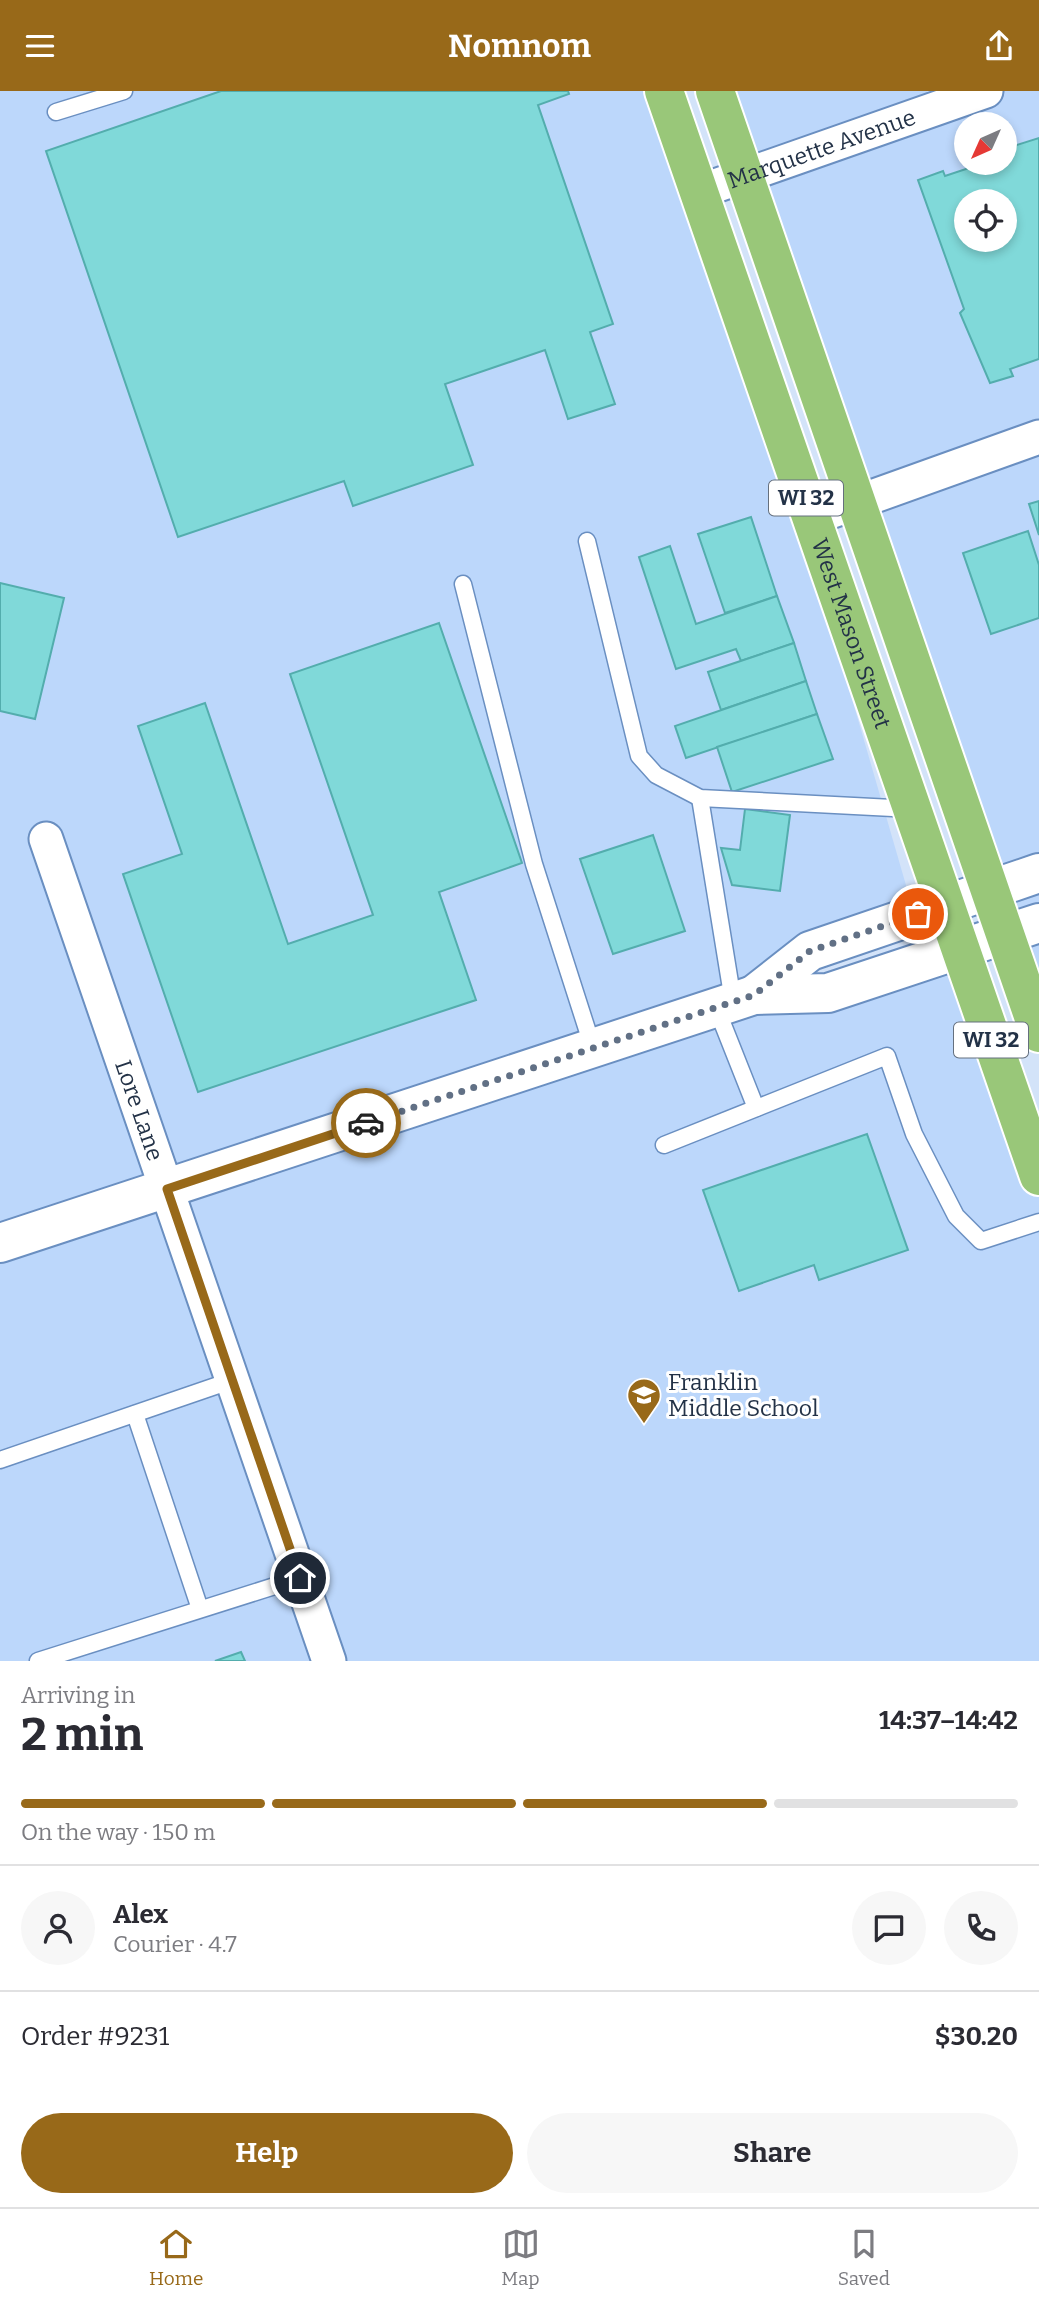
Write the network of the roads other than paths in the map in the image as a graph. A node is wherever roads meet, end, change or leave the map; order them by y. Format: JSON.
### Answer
{"nodes":[{"id":1,"x":124,"y":91,"type":"edge"},
{"id":2,"x":664,"y":91,"type":"edge"},
{"id":3,"x":715,"y":91,"type":"edge"},
{"id":4,"x":986,"y":91,"type":"edge"},
{"id":5,"x":56,"y":111,"type":"dead end"},
{"id":6,"x":744,"y":175,"type":"junction"},
{"id":7,"x":698,"y":192,"type":"junction"},
{"id":8,"x":1039,"y":437,"type":"edge"},
{"id":9,"x":856,"y":501,"type":"junction"},
{"id":10,"x":813,"y":518,"type":"junction"},
{"id":11,"x":587,"y":541,"type":"dead end"},
{"id":12,"x":463,"y":584,"type":"dead end"},
{"id":13,"x":700,"y":798,"type":"junction"},
{"id":14,"x":912,"y":809,"type":"junction"},
{"id":15,"x":46,"y":839,"type":"dead end"},
{"id":16,"x":1039,"y":873,"type":"edge"},
{"id":17,"x":990,"y":889,"type":"junction"},
{"id":18,"x":946,"y":905,"type":"junction"},
{"id":19,"x":1022,"y":929,"type":"edge"},
{"id":20,"x":961,"y":950,"type":"junction"},
{"id":21,"x":734,"y":1001,"type":"junction"},
{"id":22,"x":1039,"y":1033,"type":"edge"},
{"id":23,"x":593,"y":1048,"type":"junction"},
{"id":24,"x":756,"y":1108,"type":"junction"},
{"id":25,"x":664,"y":1145,"type":"dead end"},
{"id":26,"x":1039,"y":1176,"type":"edge"},
{"id":27,"x":167,"y":1189,"type":"junction"},
{"id":28,"x":1039,"y":1222,"type":"edge"},
{"id":29,"x":0,"y":1243,"type":"edge"},
{"id":30,"x":233,"y":1380,"type":"junction"},
{"id":31,"x":135,"y":1414,"type":"junction"},
{"id":32,"x":0,"y":1460,"type":"edge"},
{"id":33,"x":300,"y":1578,"type":"junction"},
{"id":34,"x":200,"y":1609,"type":"junction"},
{"id":35,"x":38,"y":1661,"type":"edge"},
{"id":36,"x":329,"y":1661,"type":"edge"}],
"edges":[{"from":1,"to":5,"type":"lane"},
{"from":2,"to":7,"type":"main road","name":"West Mason Street","number":"WI 32"},
{"from":3,"to":6,"type":"main road","name":"West Mason Street","number":"WI 32"},
{"from":4,"to":6,"type":"street","name":"Marquette Avenue"},
{"from":6,"to":7,"type":"street","name":"Marquette Avenue"},
{"from":6,"to":9,"type":"main road","name":"West Mason Street","number":"WI 32"},
{"from":7,"to":10,"type":"main road","name":"West Mason Street","number":"WI 32"},
{"from":8,"to":9,"type":"street"},
{"from":9,"to":10,"type":"street"},
{"from":9,"to":17,"type":"main road","name":"West Mason Street","number":"WI 32"},
{"from":10,"to":14,"type":"main road","name":"West Mason Street","number":"WI 32"},
{"from":11,"to":13,"type":"lane"},
{"from":12,"to":23,"type":"lane"},
{"from":13,"to":14,"type":"lane"},
{"from":13,"to":21,"type":"lane"},
{"from":14,"to":18,"type":"main road","name":"West Mason Street","number":"WI 32"},
{"from":15,"to":27,"type":"street","name":"Lore Lane"},
{"from":16,"to":17,"type":"street"},
{"from":17,"to":18,"type":"street"},
{"from":17,"to":19,"type":"main road","name":"West Mason Street","number":"WI 32"},
{"from":18,"to":20,"type":"main road","name":"West Mason Street","number":"WI 32"},
{"from":18,"to":21,"type":"street"},
{"from":19,"to":20,"type":"street"},
{"from":19,"to":22,"type":"main road","name":"West Mason Street","number":"WI 32"},
{"from":20,"to":21,"type":"street"},
{"from":20,"to":26,"type":"main road","name":"West Mason Street","number":"WI 32"},
{"from":21,"to":23,"type":"street"},
{"from":21,"to":24,"type":"lane"},
{"from":23,"to":27,"type":"street"},
{"from":24,"to":25,"type":"lane"},
{"from":24,"to":28,"type":"lane"},
{"from":27,"to":29,"type":"street"},
{"from":27,"to":30,"type":"street","name":"Lore Lane"},
{"from":30,"to":31,"type":"lane"},
{"from":30,"to":33,"type":"street","name":"Lore Lane"},
{"from":31,"to":32,"type":"lane"},
{"from":31,"to":34,"type":"lane"},
{"from":33,"to":34,"type":"lane"},
{"from":33,"to":36,"type":"street","name":"Lore Lane"},
{"from":34,"to":35,"type":"lane"}]}
